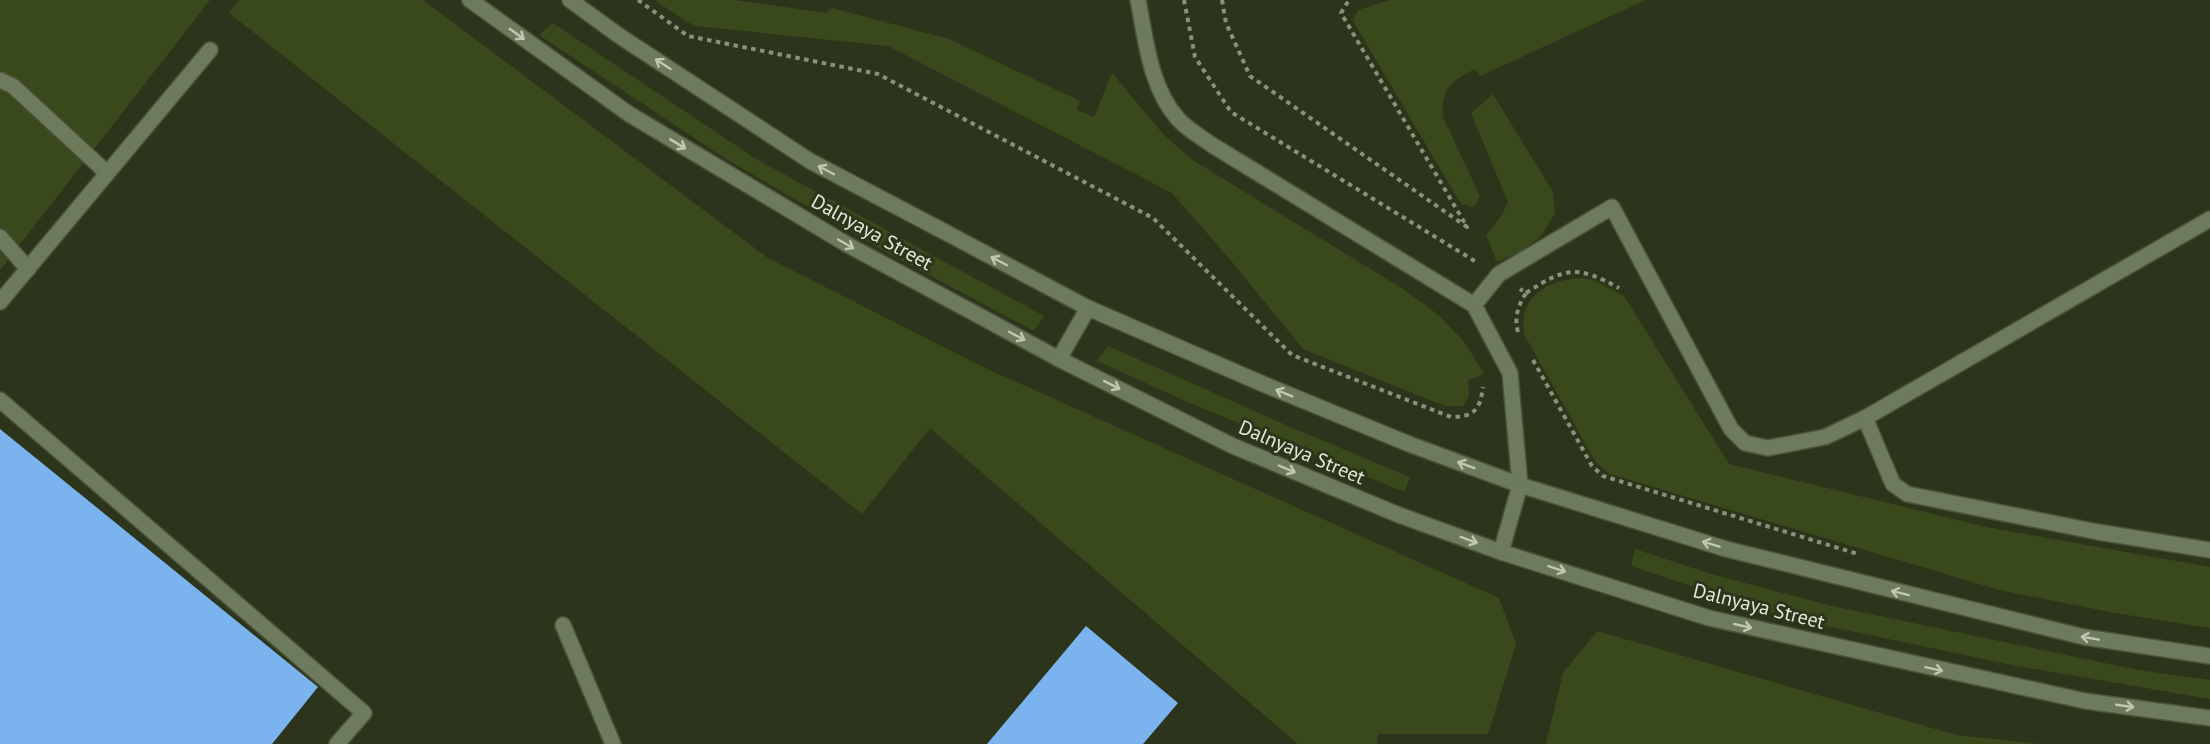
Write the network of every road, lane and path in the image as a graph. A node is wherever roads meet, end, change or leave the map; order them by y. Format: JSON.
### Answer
{"nodes":[{"id":1,"x":470,"y":0,"type":"edge"},
{"id":2,"x":570,"y":0,"type":"edge"},
{"id":3,"x":638,"y":0,"type":"edge"},
{"id":4,"x":1138,"y":0,"type":"edge"},
{"id":5,"x":1184,"y":0,"type":"edge"},
{"id":6,"x":1222,"y":0,"type":"edge"},
{"id":7,"x":1349,"y":0,"type":"edge"},
{"id":8,"x":210,"y":50,"type":"dead end"},
{"id":9,"x":0,"y":80,"type":"edge"},
{"id":10,"x":107,"y":173,"type":"junction"},
{"id":11,"x":2210,"y":219,"type":"edge"},
{"id":12,"x":0,"y":237,"type":"edge"},
{"id":13,"x":1467,"y":256,"type":"dead end"},
{"id":14,"x":28,"y":269,"type":"junction"},
{"id":15,"x":1619,"y":288,"type":"dead end"},
{"id":16,"x":1526,"y":293,"type":"dead end"},
{"id":17,"x":0,"y":302,"type":"edge"},
{"id":18,"x":1474,"y":305,"type":"junction"},
{"id":19,"x":1088,"y":308,"type":"junction"},
{"id":20,"x":1059,"y":358,"type":"junction"},
{"id":21,"x":1533,"y":361,"type":"dead end"},
{"id":22,"x":1483,"y":387,"type":"dead end"},
{"id":23,"x":0,"y":400,"type":"edge"},
{"id":24,"x":1865,"y":418,"type":"junction"},
{"id":25,"x":1521,"y":485,"type":"junction"},
{"id":26,"x":2210,"y":550,"type":"edge"},
{"id":27,"x":1501,"y":552,"type":"junction"},
{"id":28,"x":1868,"y":558,"type":"dead end"},
{"id":29,"x":563,"y":625,"type":"dead end"},
{"id":30,"x":2210,"y":656,"type":"edge"},
{"id":31,"x":2210,"y":718,"type":"edge"},
{"id":32,"x":338,"y":744,"type":"edge"},
{"id":33,"x":613,"y":744,"type":"edge"}],
"edges":[{"from":1,"to":20,"type":"main road","name":"Dalnyaya Street","one_way":true},
{"from":19,"to":2,"type":"main road","name":"Dalnyaya Street","one_way":true},
{"from":3,"to":22,"type":"path"},
{"from":4,"to":18,"type":"main road"},
{"from":5,"to":13,"type":"path"},
{"from":6,"to":7,"type":"path"},
{"from":8,"to":10,"type":"main road"},
{"from":9,"to":10,"type":"main road"},
{"from":10,"to":14,"type":"main road"},
{"from":11,"to":24,"type":"main road"},
{"from":12,"to":14,"type":"main road"},
{"from":14,"to":17,"type":"main road"},
{"from":15,"to":16,"type":"path"},
{"from":18,"to":24,"type":"main road"},
{"from":18,"to":25,"type":"main road"},
{"from":19,"to":20,"type":"main road"},
{"from":25,"to":19,"type":"main road","name":"Dalnyaya Street","one_way":true},
{"from":20,"to":27,"type":"main road","name":"Dalnyaya Street","one_way":true},
{"from":21,"to":28,"type":"path"},
{"from":23,"to":32,"type":"main road"},
{"from":24,"to":26,"type":"main road"},
{"from":25,"to":27,"type":"main road"},
{"from":30,"to":25,"type":"main road","name":"Dalnyaya Street","one_way":true},
{"from":27,"to":31,"type":"main road","name":"Dalnyaya Street","one_way":true},
{"from":29,"to":33,"type":"main road"}]}
